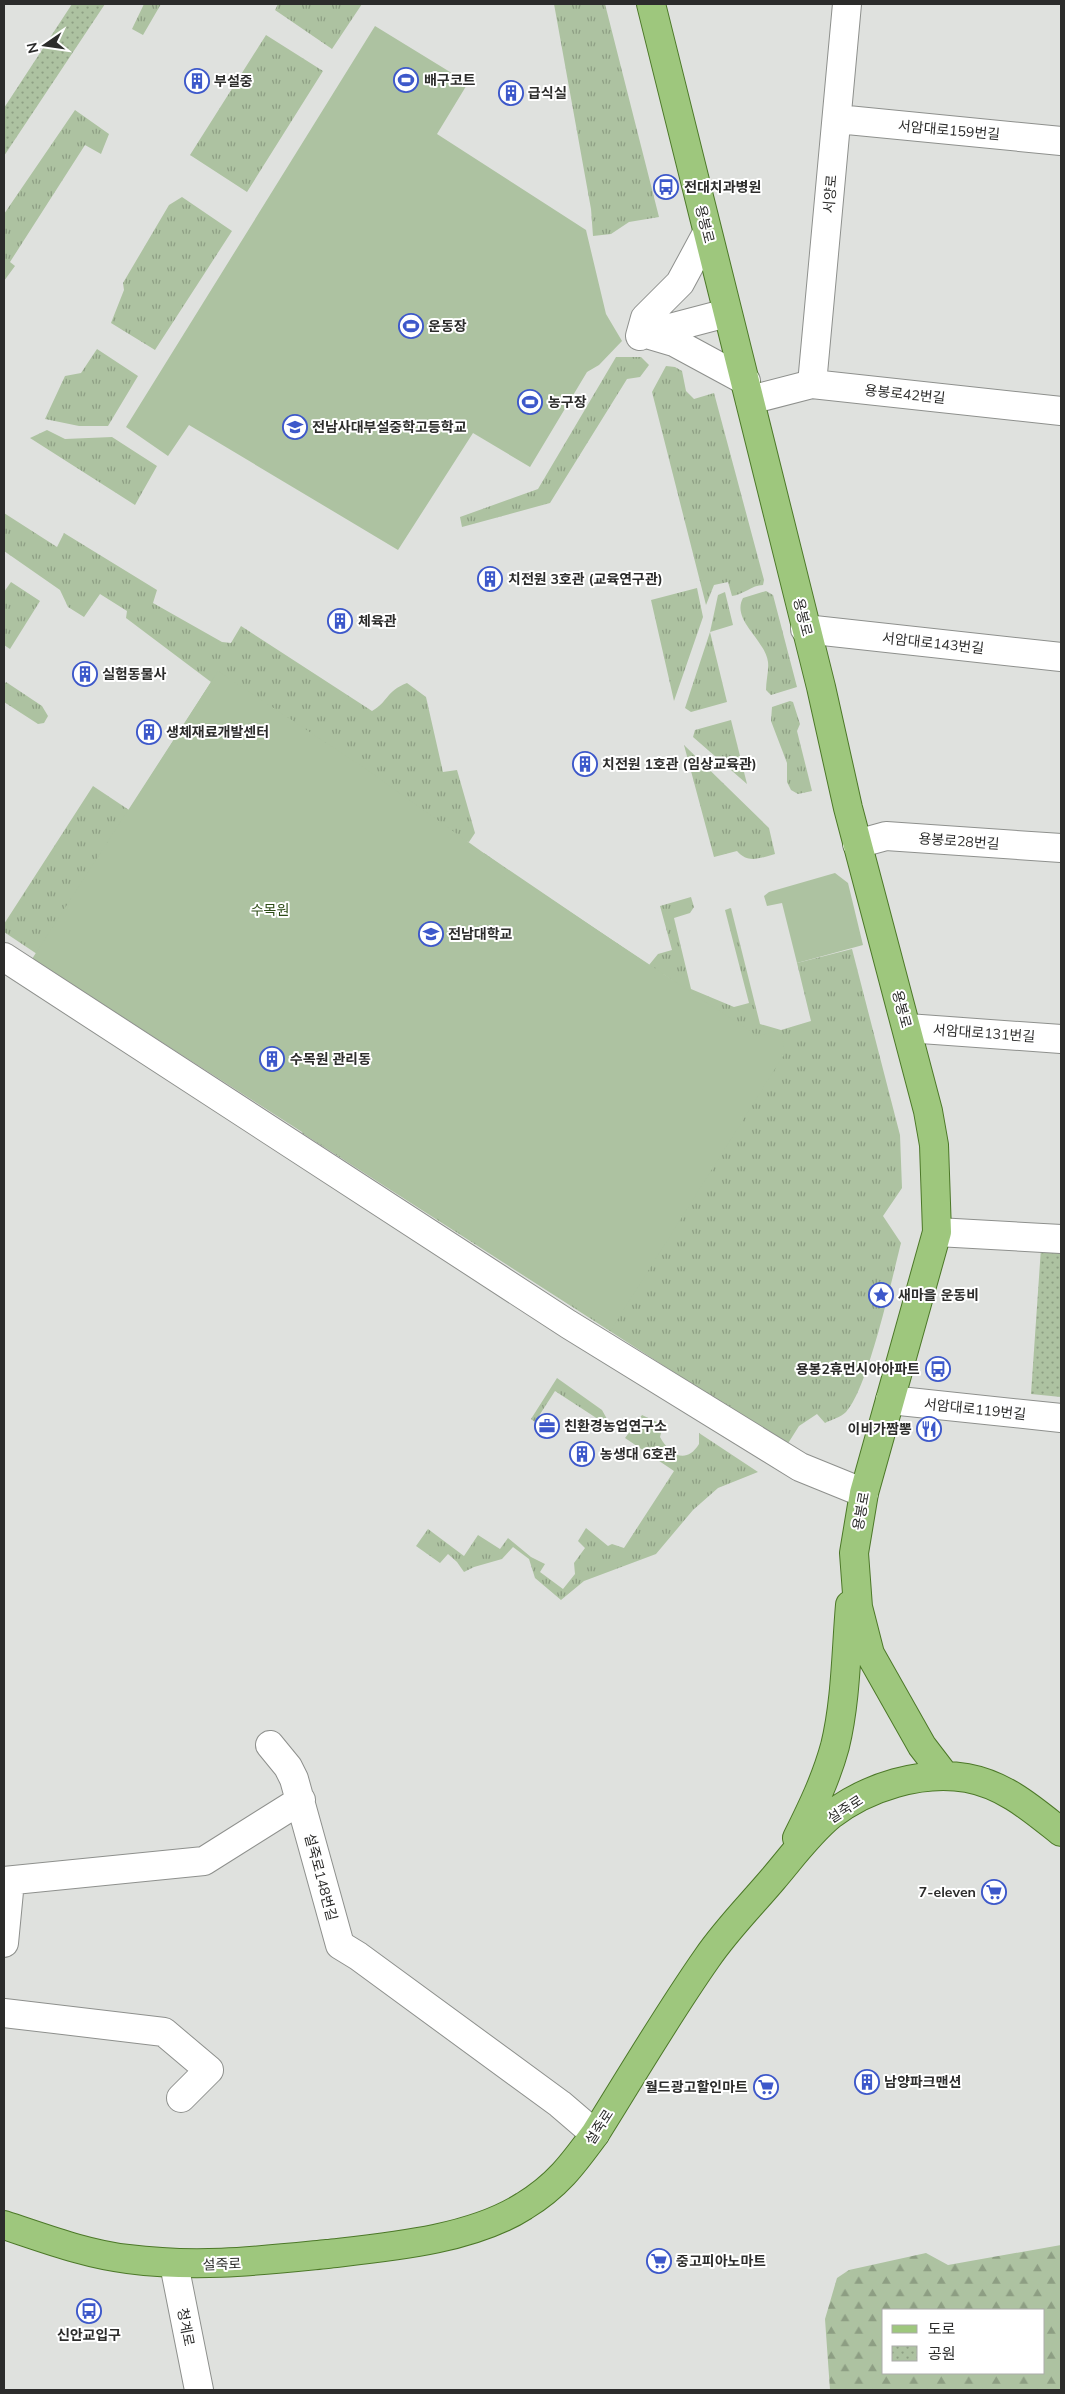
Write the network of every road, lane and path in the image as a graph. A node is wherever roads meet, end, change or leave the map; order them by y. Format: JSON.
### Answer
{"nodes":[{"id":1,"x":651,"y":4,"type":"edge"},
{"id":2,"x":847,"y":4,"type":"edge"},
{"id":3,"x":836,"y":119,"type":"junction"},
{"id":4,"x":1061,"y":140,"type":"edge"},
{"id":5,"x":708,"y":233,"type":"junction"},
{"id":6,"x":727,"y":313,"type":"junction"},
{"id":7,"x":636,"y":337,"type":"junction"},
{"id":8,"x":812,"y":384,"type":"junction"},
{"id":9,"x":748,"y":391,"type":"junction"},
{"id":10,"x":1061,"y":411,"type":"edge"},
{"id":11,"x":805,"y":629,"type":"junction"},
{"id":12,"x":1061,"y":656,"type":"edge"},
{"id":13,"x":857,"y":844,"type":"junction"},
{"id":14,"x":1061,"y":848,"type":"edge"},
{"id":15,"x":4,"y":957,"type":"edge"},
{"id":16,"x":906,"y":1028,"type":"junction"},
{"id":17,"x":1061,"y":1039,"type":"edge"},
{"id":18,"x":937,"y":1232,"type":"junction"},
{"id":19,"x":1061,"y":1239,"type":"edge"},
{"id":20,"x":890,"y":1400,"type":"junction"},
{"id":21,"x":1061,"y":1418,"type":"edge"},
{"id":22,"x":864,"y":1493,"type":"junction"},
{"id":23,"x":854,"y":1554,"type":"junction"},
{"id":24,"x":270,"y":1745,"type":"dead end"},
{"id":25,"x":945,"y":1776,"type":"junction"},
{"id":26,"x":301,"y":1800,"type":"junction"},
{"id":27,"x":1061,"y":1832,"type":"edge"},
{"id":28,"x":782,"y":1868,"type":"junction"},
{"id":29,"x":7,"y":1881,"type":"edge"},
{"id":30,"x":4,"y":1943,"type":"edge"},
{"id":31,"x":4,"y":2013,"type":"edge"},
{"id":32,"x":181,"y":2098,"type":"dead end"},
{"id":33,"x":595,"y":2134,"type":"junction"},
{"id":34,"x":4,"y":2225,"type":"edge"},
{"id":35,"x":174,"y":2264,"type":"junction"},
{"id":36,"x":199,"y":2390,"type":"edge"}],
"edges":[{"from":1,"to":5,"type":"main road","name":"용봉로"},
{"from":2,"to":3,"type":"street","name":"서양로"},
{"from":3,"to":4,"type":"street","name":"서암대로159번길"},
{"from":3,"to":8,"type":"street","name":"서양로"},
{"from":5,"to":6,"type":"main road","name":"용봉로"},
{"from":5,"to":7,"type":"street"},
{"from":6,"to":7,"type":"street"},
{"from":6,"to":9,"type":"main road","name":"용봉로"},
{"from":7,"to":9,"type":"street"},
{"from":8,"to":9,"type":"street","name":"용봉로42번길"},
{"from":8,"to":10,"type":"street","name":"용봉로42번길"},
{"from":9,"to":11,"type":"main road","name":"용봉로"},
{"from":11,"to":12,"type":"street","name":"서암대로143번길"},
{"from":11,"to":13,"type":"main road","name":"용봉로"},
{"from":13,"to":14,"type":"street","name":"용봉로28번길"},
{"from":13,"to":16,"type":"main road","name":"용봉로"},
{"from":15,"to":22,"type":"street"},
{"from":16,"to":17,"type":"street","name":"서암대로131번길"},
{"from":16,"to":18,"type":"main road","name":"용봉로"},
{"from":18,"to":19,"type":"street"},
{"from":18,"to":20,"type":"main road","name":"용봉로"},
{"from":20,"to":21,"type":"street","name":"서암대로119번길"},
{"from":20,"to":22,"type":"main road","name":"용봉로"},
{"from":22,"to":23,"type":"main road","name":"용봉로"},
{"from":23,"to":25,"type":"main road","name":"용봉로"},
{"from":23,"to":28,"type":"main road"},
{"from":24,"to":26,"type":"street","name":"설죽로148번길"},
{"from":25,"to":27,"type":"main road","name":"설죽로"},
{"from":25,"to":28,"type":"main road","name":"설죽로"},
{"from":26,"to":29,"type":"street"},
{"from":26,"to":33,"type":"street","name":"설죽로148번길"},
{"from":28,"to":33,"type":"main road","name":"설죽로"},
{"from":29,"to":30,"type":"street"},
{"from":31,"to":32,"type":"street"},
{"from":33,"to":35,"type":"main road","name":"설죽로"},
{"from":34,"to":35,"type":"main road","name":"설죽로"},
{"from":35,"to":36,"type":"street","name":"청계로"}]}
